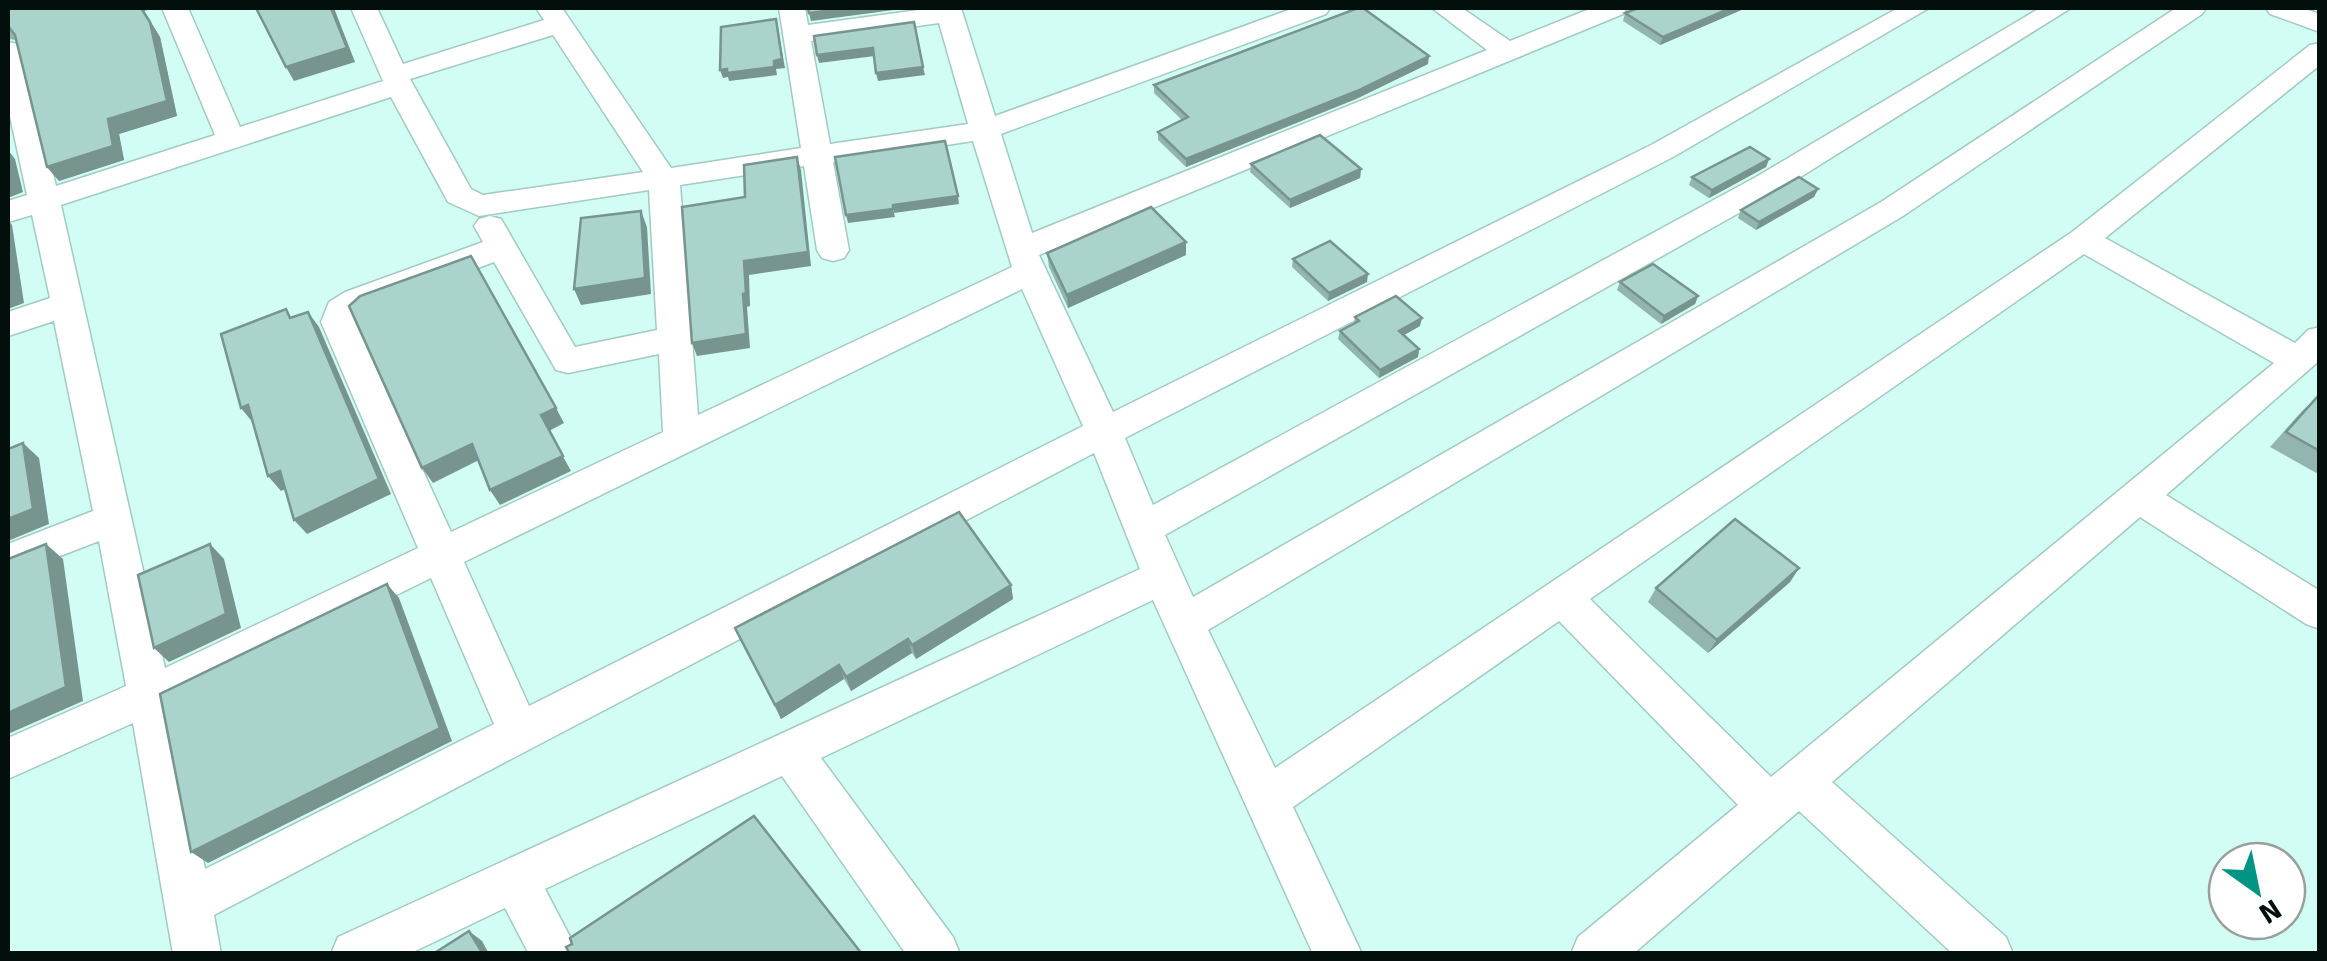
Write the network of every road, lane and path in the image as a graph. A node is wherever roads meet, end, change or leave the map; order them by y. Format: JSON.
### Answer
{"nodes":[{"id":1,"x":174,"y":8,"type":"edge"},
{"id":2,"x":364,"y":8,"type":"edge"},
{"id":3,"x":1317,"y":8,"type":"edge"},
{"id":4,"x":1445,"y":8,"type":"edge"},
{"id":5,"x":1614,"y":8,"type":"edge"},
{"id":6,"x":1916,"y":8,"type":"edge"},
{"id":7,"x":2058,"y":8,"type":"edge"},
{"id":8,"x":2193,"y":8,"type":"edge"},
{"id":9,"x":2279,"y":8,"type":"edge"},
{"id":10,"x":949,"y":10,"type":"edge"},
{"id":11,"x":554,"y":16,"type":"edge"},
{"id":12,"x":794,"y":21,"type":"edge"},
{"id":13,"x":2320,"y":24,"type":"edge"},
{"id":14,"x":8,"y":50,"type":"edge"},
{"id":15,"x":2320,"y":51,"type":"edge"},
{"id":16,"x":1508,"y":52,"type":"junction"},
{"id":17,"x":397,"y":80,"type":"junction"},
{"id":18,"x":15,"y":111,"type":"edge"},
{"id":19,"x":985,"y":130,"type":"junction"},
{"id":20,"x":231,"y":139,"type":"junction"},
{"id":21,"x":817,"y":156,"type":"junction"},
{"id":22,"x":664,"y":180,"type":"junction"},
{"id":23,"x":44,"y":200,"type":"junction"},
{"id":24,"x":480,"y":206,"type":"junction"},
{"id":25,"x":8,"y":212,"type":"edge"},
{"id":26,"x":2083,"y":239,"type":"junction"},
{"id":27,"x":502,"y":247,"type":"junction"},
{"id":28,"x":834,"y":250,"type":"dead end"},
{"id":29,"x":1026,"y":261,"type":"junction"},
{"id":30,"x":67,"y":304,"type":"junction"},
{"id":31,"x":8,"y":324,"type":"edge"},
{"id":32,"x":674,"y":338,"type":"junction"},
{"id":33,"x":2307,"y":363,"type":"edge"},
{"id":34,"x":1104,"y":432,"type":"junction"},
{"id":35,"x":682,"y":440,"type":"junction"},
{"id":36,"x":2138,"y":497,"type":"junction"},
{"id":37,"x":114,"y":519,"type":"junction"},
{"id":38,"x":1143,"y":528,"type":"junction"},
{"id":39,"x":440,"y":556,"type":"junction"},
{"id":40,"x":8,"y":560,"type":"edge"},
{"id":41,"x":1163,"y":577,"type":"junction"},
{"id":42,"x":1561,"y":597,"type":"junction"},
{"id":43,"x":2320,"y":612,"type":"edge"},
{"id":44,"x":1184,"y":623,"type":"junction"},
{"id":45,"x":152,"y":694,"type":"junction"},
{"id":46,"x":520,"y":733,"type":"junction"},
{"id":47,"x":788,"y":750,"type":"junction"},
{"id":48,"x":8,"y":759,"type":"edge"},
{"id":49,"x":1784,"y":794,"type":"junction"},
{"id":50,"x":1267,"y":799,"type":"junction"},
{"id":51,"x":514,"y":878,"type":"junction"},
{"id":52,"x":188,"y":903,"type":"junction"},
{"id":53,"x":197,"y":954,"type":"edge"},
{"id":54,"x":354,"y":954,"type":"edge"},
{"id":55,"x":555,"y":954,"type":"edge"},
{"id":56,"x":936,"y":954,"type":"edge"},
{"id":57,"x":1338,"y":954,"type":"edge"},
{"id":58,"x":1595,"y":954,"type":"edge"},
{"id":59,"x":1989,"y":954,"type":"edge"}],
"edges":[{"from":1,"to":20,"type":"street"},
{"from":2,"to":17,"type":"street"},
{"from":3,"to":19,"type":"street"},
{"from":4,"to":16,"type":"street"},
{"from":5,"to":16,"type":"street"},
{"from":6,"to":34,"type":"street"},
{"from":7,"to":38,"type":"street"},
{"from":8,"to":44,"type":"street"},
{"from":9,"to":13,"type":"street"},
{"from":10,"to":12,"type":"street"},
{"from":10,"to":19,"type":"street"},
{"from":11,"to":17,"type":"street"},
{"from":11,"to":22,"type":"street"},
{"from":12,"to":21,"type":"street"},
{"from":14,"to":18,"type":"street"},
{"from":15,"to":26,"type":"street"},
{"from":16,"to":29,"type":"street"},
{"from":17,"to":20,"type":"street"},
{"from":17,"to":24,"type":"street"},
{"from":18,"to":23,"type":"street"},
{"from":19,"to":21,"type":"street"},
{"from":19,"to":29,"type":"street"},
{"from":20,"to":23,"type":"street"},
{"from":21,"to":22,"type":"street"},
{"from":21,"to":28,"type":"street"},
{"from":22,"to":24,"type":"street"},
{"from":22,"to":32,"type":"street"},
{"from":23,"to":25,"type":"street"},
{"from":23,"to":30,"type":"street"},
{"from":24,"to":27,"type":"street"},
{"from":26,"to":33,"type":"street"},
{"from":26,"to":42,"type":"street"},
{"from":27,"to":32,"type":"street"},
{"from":27,"to":39,"type":"street"},
{"from":29,"to":34,"type":"street"},
{"from":29,"to":35,"type":"street"},
{"from":30,"to":31,"type":"street"},
{"from":30,"to":37,"type":"street"},
{"from":32,"to":35,"type":"street"},
{"from":33,"to":36,"type":"street"},
{"from":34,"to":38,"type":"street"},
{"from":34,"to":46,"type":"street"},
{"from":35,"to":39,"type":"street"},
{"from":36,"to":43,"type":"street"},
{"from":36,"to":49,"type":"street"},
{"from":37,"to":40,"type":"street"},
{"from":37,"to":45,"type":"street"},
{"from":38,"to":41,"type":"street"},
{"from":39,"to":45,"type":"street"},
{"from":39,"to":46,"type":"street"},
{"from":41,"to":44,"type":"street"},
{"from":41,"to":47,"type":"street"},
{"from":42,"to":49,"type":"street"},
{"from":42,"to":50,"type":"street"},
{"from":44,"to":50,"type":"street"},
{"from":45,"to":48,"type":"street"},
{"from":45,"to":52,"type":"street"},
{"from":46,"to":52,"type":"street"},
{"from":47,"to":51,"type":"street"},
{"from":47,"to":56,"type":"street"},
{"from":49,"to":58,"type":"street"},
{"from":49,"to":59,"type":"street"},
{"from":50,"to":57,"type":"street"},
{"from":51,"to":54,"type":"street"},
{"from":51,"to":55,"type":"street"},
{"from":52,"to":53,"type":"street"}]}
